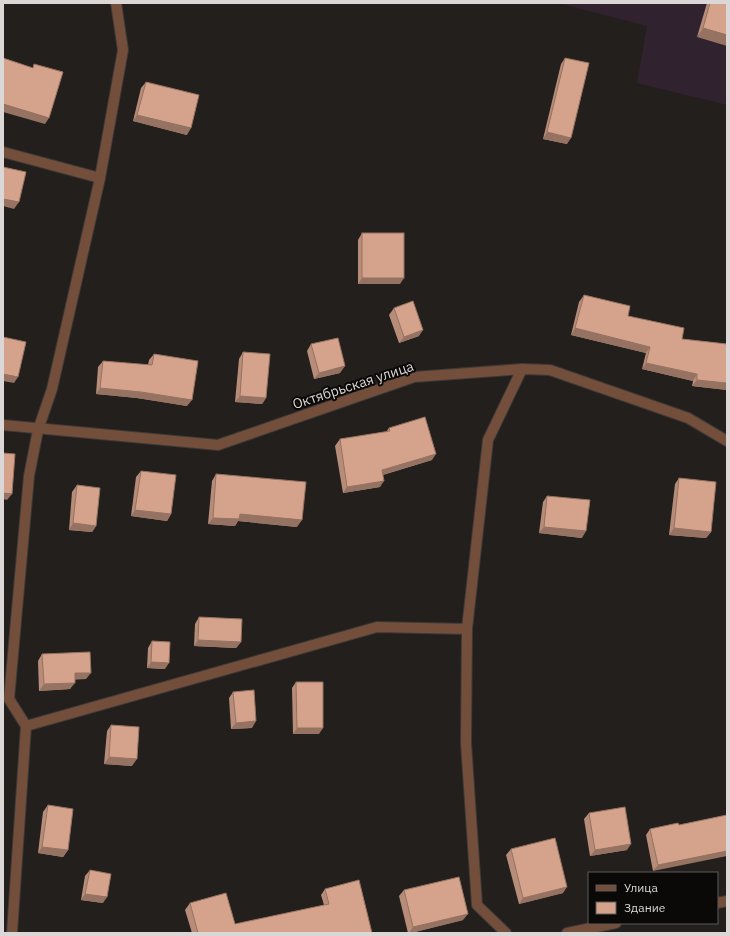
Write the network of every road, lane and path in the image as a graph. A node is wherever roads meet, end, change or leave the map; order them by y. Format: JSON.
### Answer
{"nodes":[{"id":1,"x":116,"y":3,"type":"edge"},
{"id":2,"x":3,"y":152,"type":"edge"},
{"id":3,"x":100,"y":178,"type":"junction"},
{"id":4,"x":522,"y":369,"type":"junction"},
{"id":5,"x":3,"y":425,"type":"edge"},
{"id":6,"x":38,"y":430,"type":"junction"},
{"id":7,"x":727,"y":441,"type":"edge"},
{"id":8,"x":467,"y":629,"type":"junction"},
{"id":9,"x":26,"y":726,"type":"junction"},
{"id":10,"x":611,"y":924,"type":"edge"},
{"id":11,"x":12,"y":933,"type":"edge"},
{"id":12,"x":506,"y":933,"type":"edge"},
{"id":13,"x":567,"y":933,"type":"edge"}],
"edges":[{"from":1,"to":3,"type":"street"},
{"from":2,"to":3,"type":"street"},
{"from":3,"to":6,"type":"street"},
{"from":4,"to":6,"type":"street","name":"Октябрьская улица"},
{"from":4,"to":7,"type":"street","name":"Октябрьская улица"},
{"from":4,"to":8,"type":"street"},
{"from":5,"to":6,"type":"street","name":"Октябрьская улица"},
{"from":6,"to":9,"type":"street"},
{"from":8,"to":9,"type":"street"},
{"from":8,"to":12,"type":"street"},
{"from":9,"to":11,"type":"street"},
{"from":10,"to":13,"type":"street"}]}
